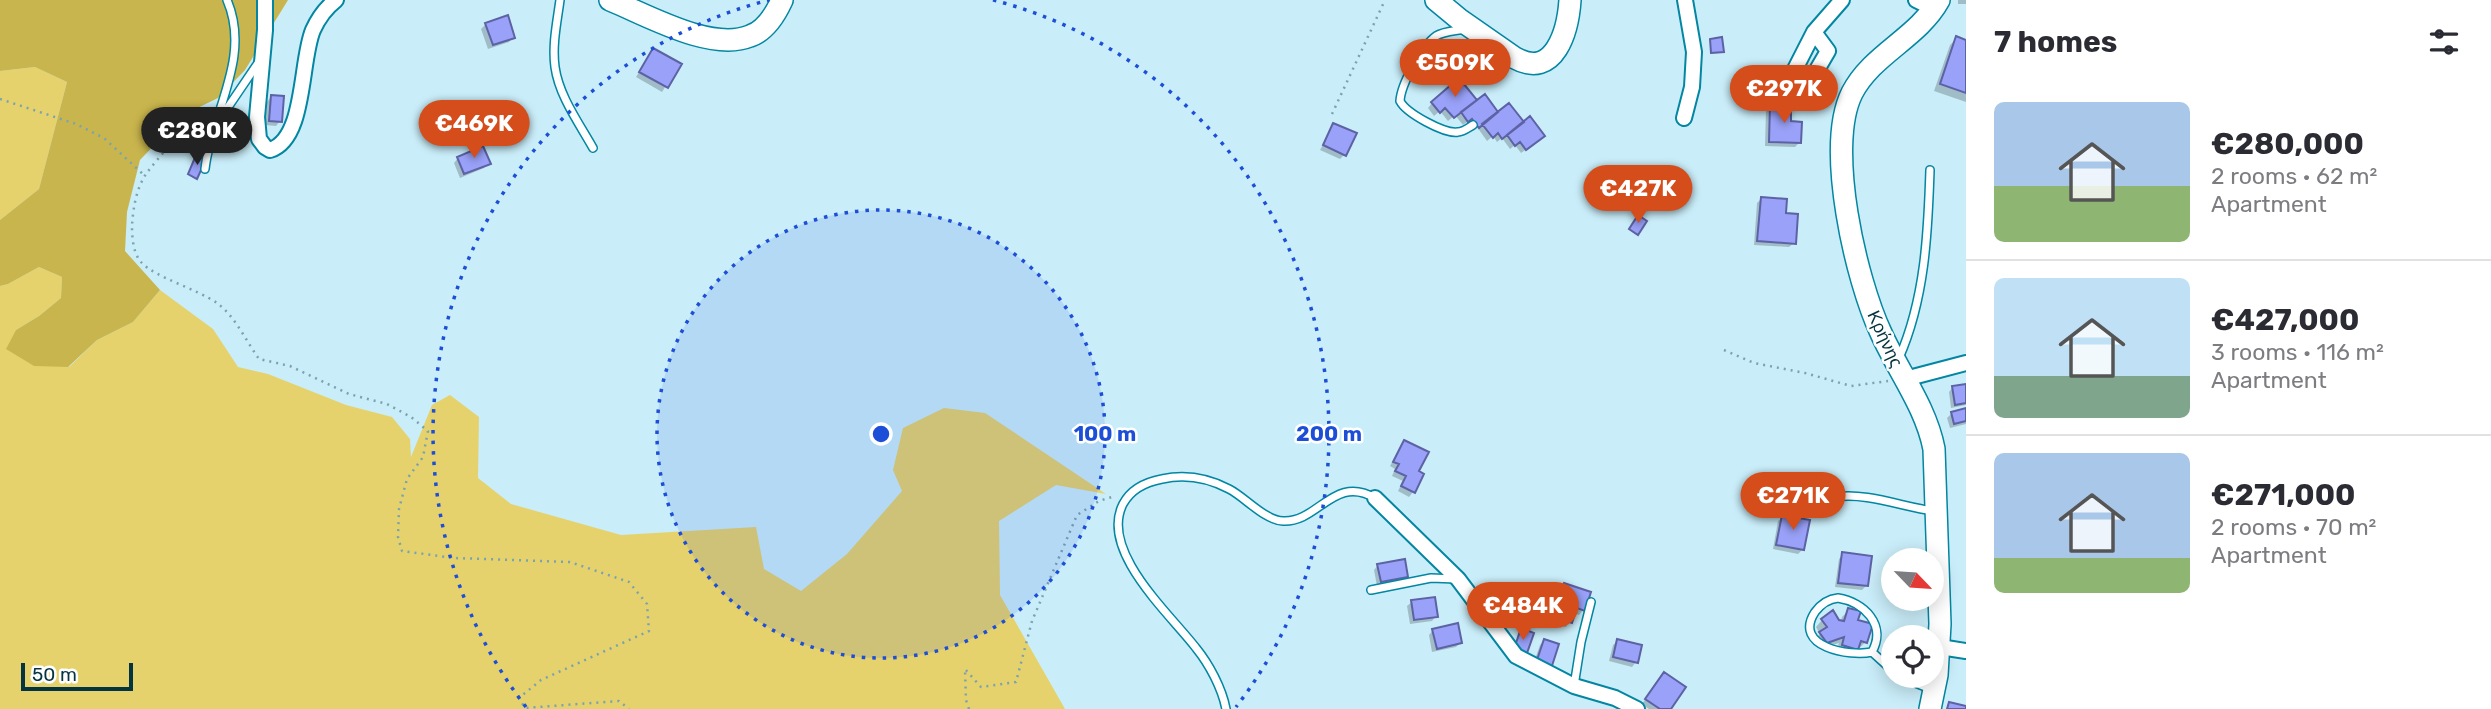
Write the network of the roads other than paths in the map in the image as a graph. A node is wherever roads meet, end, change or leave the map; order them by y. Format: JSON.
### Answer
{"nodes":[{"id":1,"x":227,"y":0,"type":"edge"},
{"id":2,"x":265,"y":0,"type":"edge"},
{"id":3,"x":336,"y":0,"type":"edge"},
{"id":4,"x":560,"y":0,"type":"edge"},
{"id":5,"x":610,"y":0,"type":"edge"},
{"id":6,"x":782,"y":0,"type":"edge"},
{"id":7,"x":1437,"y":0,"type":"edge"},
{"id":8,"x":1570,"y":0,"type":"edge"},
{"id":9,"x":1685,"y":0,"type":"edge"},
{"id":10,"x":1842,"y":0,"type":"edge"},
{"id":11,"x":1930,"y":3,"type":"edge"},
{"id":12,"x":1471,"y":27,"type":"junction"},
{"id":13,"x":1814,"y":32,"type":"junction"},
{"id":14,"x":263,"y":56,"type":"junction"},
{"id":15,"x":1790,"y":79,"type":"dead end"},
{"id":16,"x":1807,"y":87,"type":"dead end"},
{"id":17,"x":1684,"y":118,"type":"dead end"},
{"id":18,"x":1473,"y":125,"type":"dead end"},
{"id":19,"x":213,"y":129,"type":"junction"},
{"id":20,"x":593,"y":148,"type":"dead end"},
{"id":21,"x":205,"y":169,"type":"dead end"},
{"id":22,"x":1930,"y":170,"type":"dead end"},
{"id":23,"x":1966,"y":363,"type":"edge"},
{"id":24,"x":1901,"y":372,"type":"junction"},
{"id":25,"x":1375,"y":498,"type":"joint"},
{"id":26,"x":1816,"y":506,"type":"dead end"},
{"id":27,"x":1937,"y":511,"type":"junction"},
{"id":28,"x":1458,"y":579,"type":"junction"},
{"id":29,"x":1371,"y":590,"type":"dead end"},
{"id":30,"x":1591,"y":603,"type":"dead end"},
{"id":31,"x":1940,"y":625,"type":"edge"},
{"id":32,"x":1944,"y":648,"type":"edge"},
{"id":33,"x":1966,"y":651,"type":"edge"},
{"id":34,"x":1872,"y":652,"type":"junction"},
{"id":35,"x":1881,"y":661,"type":"edge"},
{"id":36,"x":1574,"y":686,"type":"junction"},
{"id":37,"x":1915,"y":688,"type":"edge"},
{"id":38,"x":1932,"y":700,"type":"edge"},
{"id":39,"x":1226,"y":709,"type":"edge"},
{"id":40,"x":1637,"y":709,"type":"edge"}],
"edges":[{"from":1,"to":19,"type":"lane"},
{"from":2,"to":14,"type":"street"},
{"from":3,"to":14,"type":"street"},
{"from":4,"to":20,"type":"lane"},
{"from":5,"to":6,"type":"street"},
{"from":7,"to":12,"type":"street"},
{"from":8,"to":12,"type":"street"},
{"from":9,"to":17,"type":"street"},
{"from":10,"to":13,"type":"street"},
{"from":11,"to":24,"type":"street","name":"Κρήνης"},
{"from":12,"to":18,"type":"lane"},
{"from":13,"to":15,"type":"street"},
{"from":13,"to":16,"type":"street"},
{"from":14,"to":19,"type":"lane"},
{"from":19,"to":21,"type":"lane"},
{"from":22,"to":24,"type":"lane"},
{"from":23,"to":24,"type":"street"},
{"from":24,"to":27,"type":"street","name":"Κρήνης"},
{"from":25,"to":28,"type":"street"},
{"from":25,"to":39,"type":"lane"},
{"from":26,"to":27,"type":"lane"},
{"from":27,"to":31,"type":"street","name":"Κρήνης"},
{"from":28,"to":29,"type":"lane"},
{"from":28,"to":36,"type":"street"},
{"from":30,"to":36,"type":"lane"},
{"from":32,"to":33,"type":"street"},
{"from":34,"to":34,"type":"lane"},
{"from":34,"to":35,"type":"lane"},
{"from":36,"to":40,"type":"street"},
{"from":37,"to":38,"type":"lane"}]}
